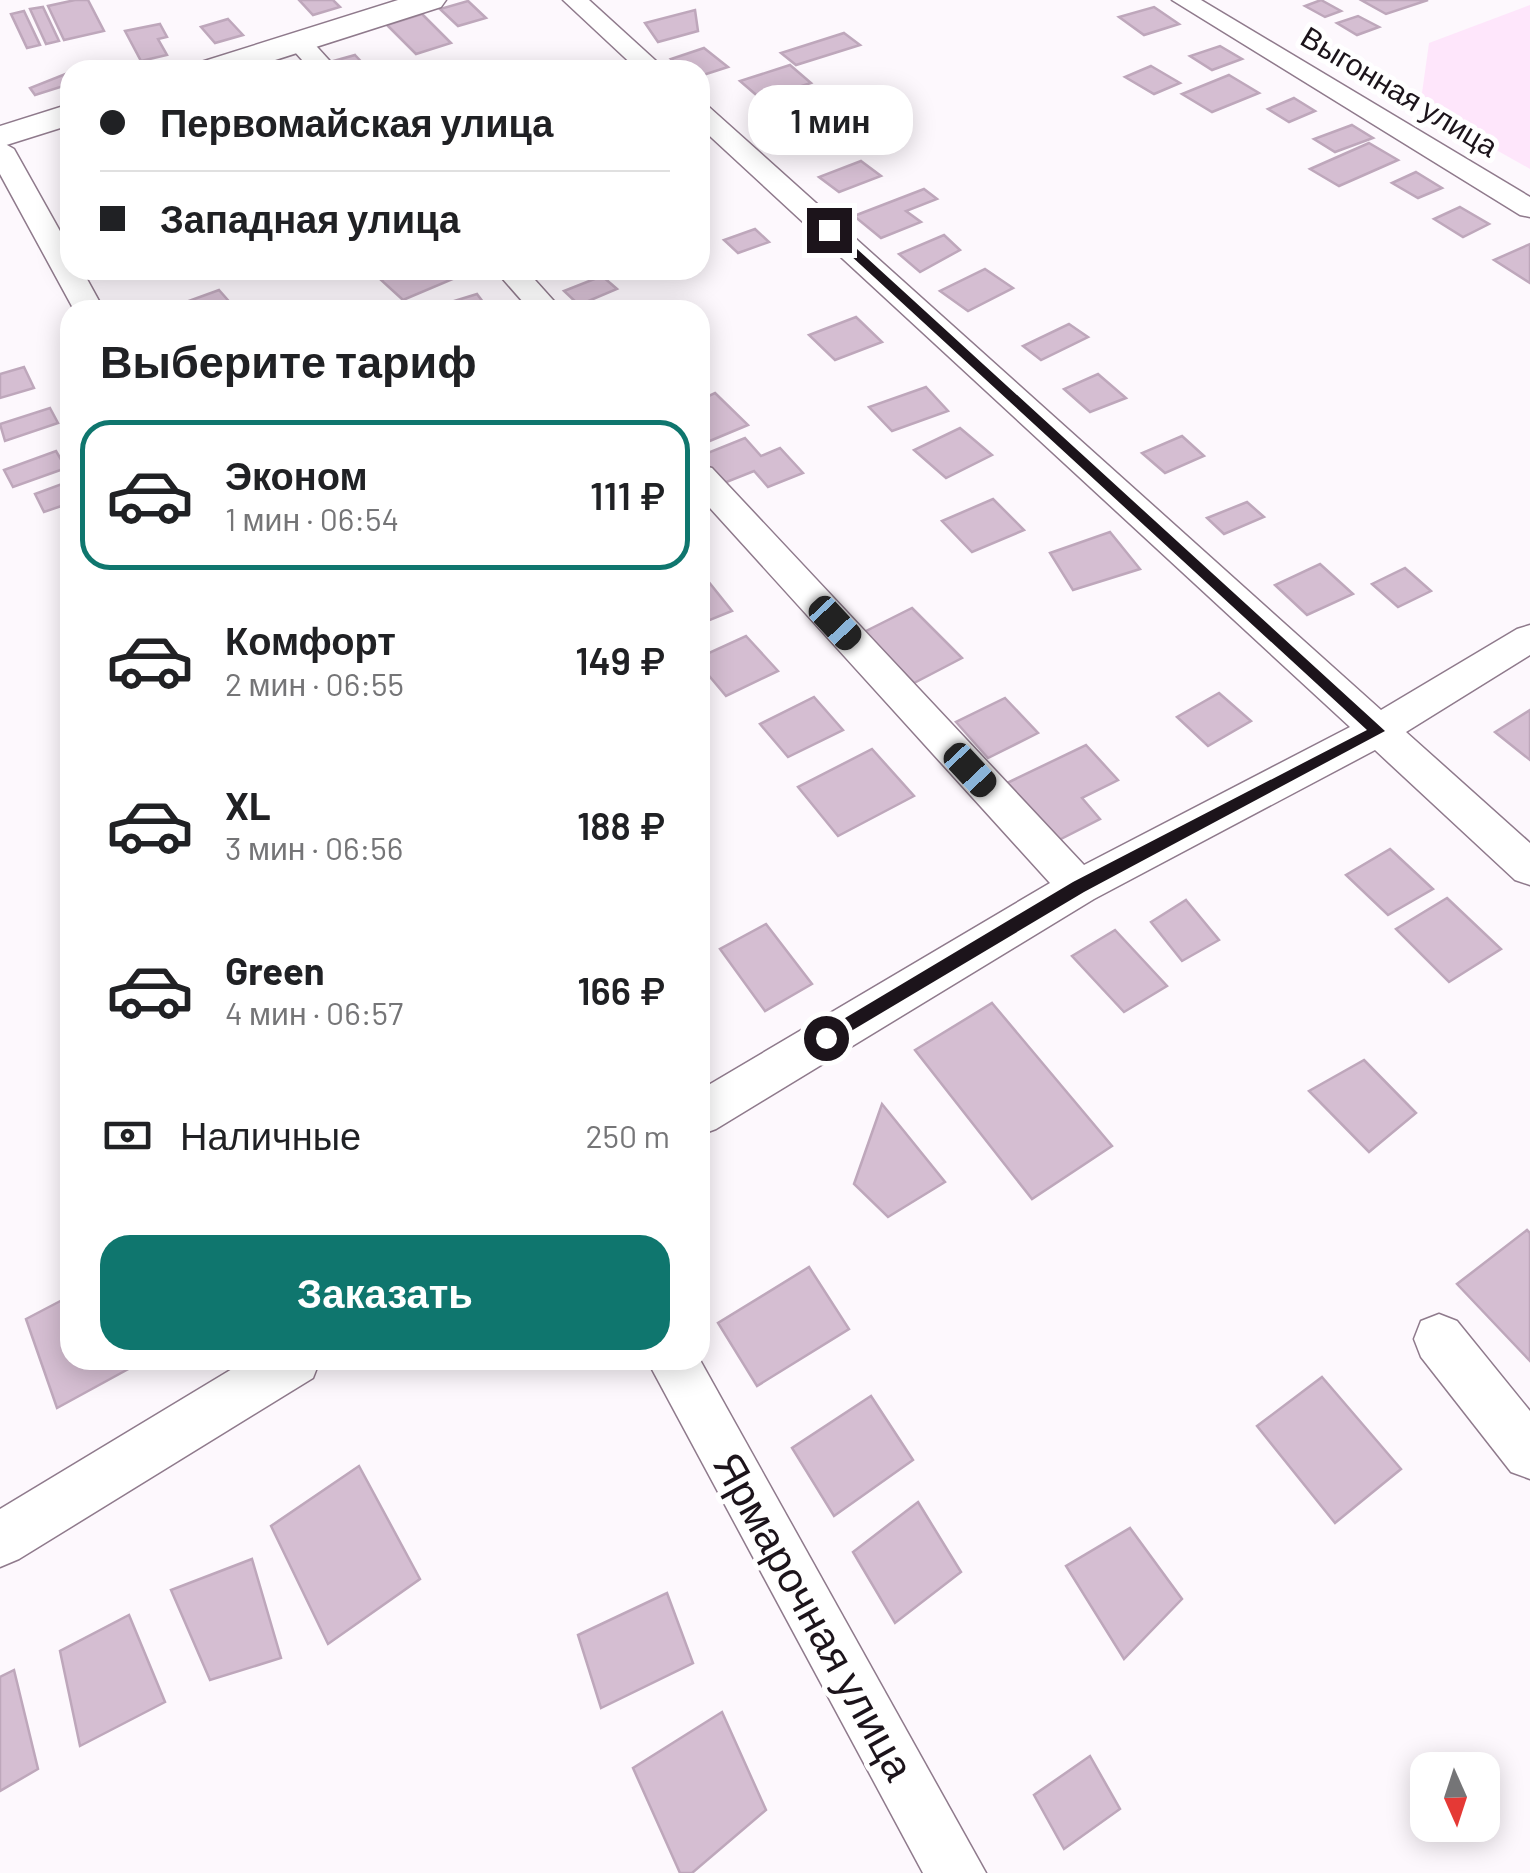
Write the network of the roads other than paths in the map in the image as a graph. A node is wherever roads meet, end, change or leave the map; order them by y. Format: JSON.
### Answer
{"nodes":[{"id":1,"x":430,"y":0,"type":"edge"},
{"id":2,"x":575,"y":0,"type":"edge"},
{"id":3,"x":1184,"y":0,"type":"edge"},
{"id":4,"x":299,"y":42,"type":"junction"},
{"id":5,"x":242,"y":60,"type":"edge"},
{"id":6,"x":316,"y":60,"type":"edge"},
{"id":7,"x":642,"y":60,"type":"edge"},
{"id":8,"x":60,"y":117,"type":"edge"},
{"id":9,"x":710,"y":122,"type":"edge"},
{"id":10,"x":0,"y":137,"type":"edge"},
{"id":11,"x":0,"y":148,"type":"edge"},
{"id":12,"x":1530,"y":209,"type":"edge"},
{"id":13,"x":60,"y":256,"type":"edge"},
{"id":14,"x":519,"y":280,"type":"edge"},
{"id":15,"x":538,"y":300,"type":"edge"},
{"id":16,"x":710,"y":487,"type":"edge"},
{"id":17,"x":1530,"y":638,"type":"edge"},
{"id":18,"x":1377,"y":731,"type":"junction"},
{"id":19,"x":1530,"y":868,"type":"edge"},
{"id":20,"x":1078,"y":887,"type":"junction"},
{"id":21,"x":710,"y":1108,"type":"edge"},
{"id":22,"x":1439,"y":1339,"type":"dead end"},
{"id":23,"x":279,"y":1370,"type":"edge"},
{"id":24,"x":678,"y":1370,"type":"edge"},
{"id":25,"x":1530,"y":1453,"type":"edge"},
{"id":26,"x":0,"y":1540,"type":"edge"},
{"id":27,"x":956,"y":1873,"type":"edge"}],
"edges":[{"from":1,"to":4,"type":"street"},
{"from":2,"to":7,"type":"street"},
{"from":3,"to":12,"type":"street","name":"Выгонная улица"},
{"from":4,"to":5,"type":"street"},
{"from":4,"to":6,"type":"street"},
{"from":8,"to":10,"type":"street"},
{"from":9,"to":18,"type":"street"},
{"from":11,"to":13,"type":"street"},
{"from":14,"to":15,"type":"street"},
{"from":16,"to":20,"type":"street"},
{"from":17,"to":18,"type":"street"},
{"from":18,"to":19,"type":"street"},
{"from":18,"to":20,"type":"street"},
{"from":20,"to":21,"type":"street"},
{"from":22,"to":25,"type":"street"},
{"from":23,"to":26,"type":"street"},
{"from":24,"to":27,"type":"street","name":"Ярмарочная улица"}]}
